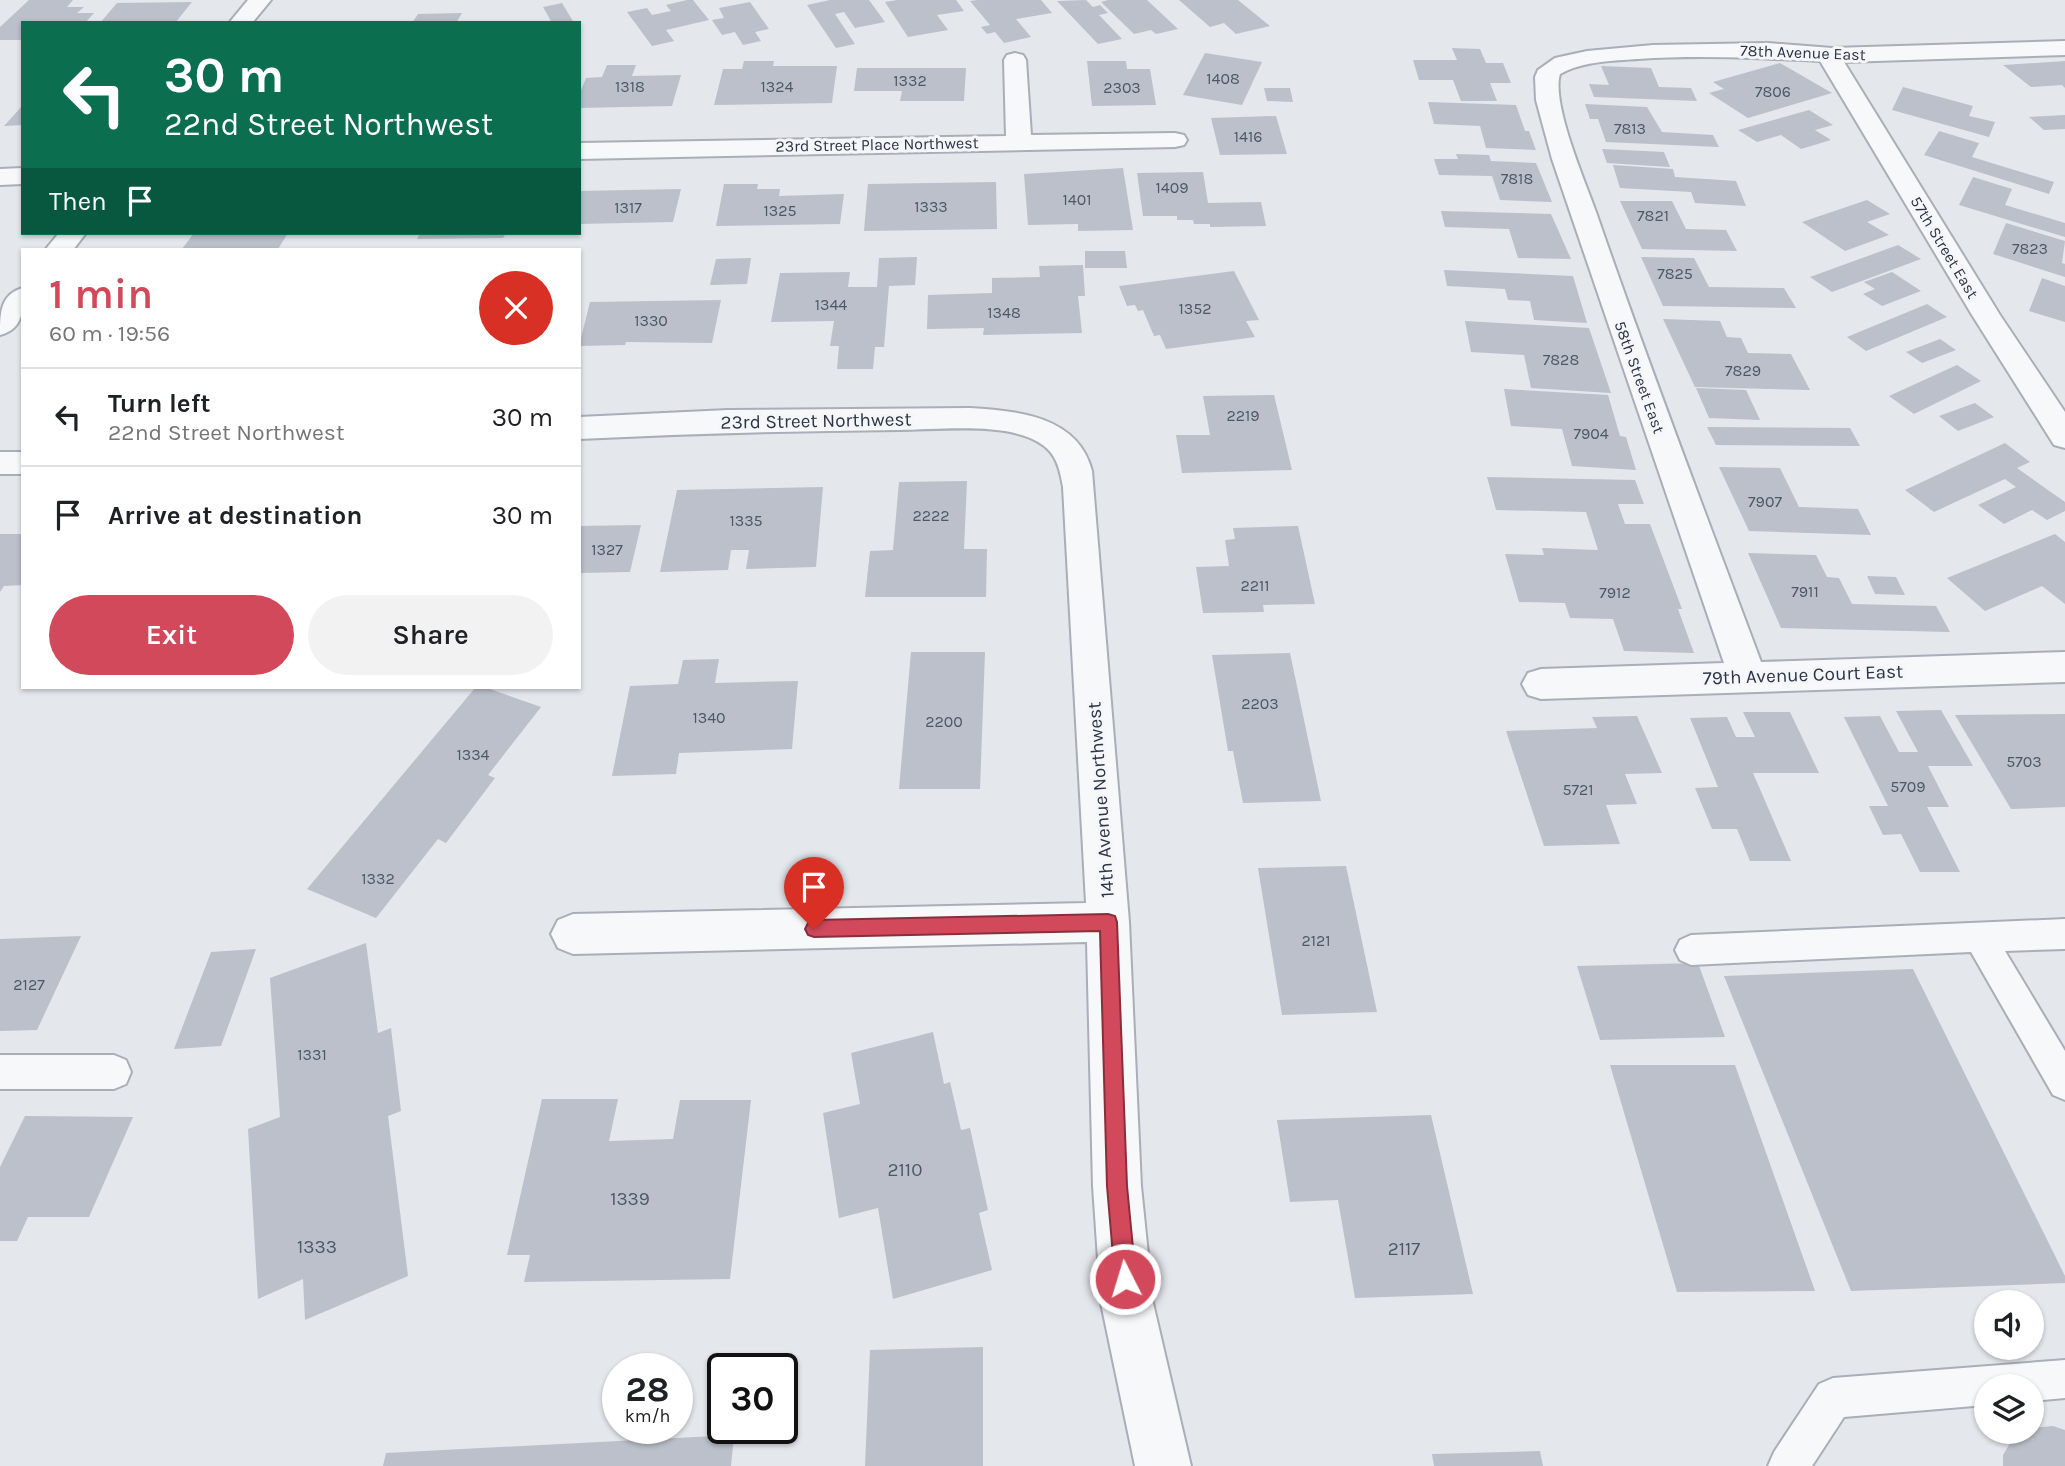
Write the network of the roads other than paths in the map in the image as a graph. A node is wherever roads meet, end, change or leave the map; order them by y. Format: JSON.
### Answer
{"nodes":[{"id":1,"x":259,"y":0,"type":"edge"},
{"id":2,"x":242,"y":21,"type":"edge"},
{"id":3,"x":2065,"y":48,"type":"edge"},
{"id":4,"x":1828,"y":55,"type":"junction"},
{"id":5,"x":1016,"y":60,"type":"dead end"},
{"id":6,"x":1547,"y":75,"type":"joint"},
{"id":7,"x":1175,"y":140,"type":"dead end"},
{"id":8,"x":1019,"y":142,"type":"junction"},
{"id":9,"x":581,"y":151,"type":"edge"},
{"id":10,"x":21,"y":176,"type":"edge"},
{"id":11,"x":0,"y":177,"type":"edge"},
{"id":12,"x":21,"y":300,"type":"edge"},
{"id":13,"x":0,"y":326,"type":"edge"},
{"id":14,"x":581,"y":428,"type":"edge"},
{"id":15,"x":1050,"y":435,"type":"joint"},
{"id":16,"x":2065,"y":438,"type":"edge"},
{"id":17,"x":0,"y":463,"type":"edge"},
{"id":18,"x":21,"y":463,"type":"edge"},
{"id":19,"x":2065,"y":667,"type":"edge"},
{"id":20,"x":1748,"y":676,"type":"junction"},
{"id":21,"x":1541,"y":684,"type":"dead end"},
{"id":22,"x":1108,"y":922,"type":"junction"},
{"id":23,"x":573,"y":934,"type":"dead end"},
{"id":24,"x":2065,"y":934,"type":"edge"},
{"id":25,"x":1979,"y":937,"type":"junction"},
{"id":26,"x":1691,"y":950,"type":"dead end"},
{"id":27,"x":0,"y":1072,"type":"edge"},
{"id":28,"x":114,"y":1072,"type":"dead end"},
{"id":29,"x":2065,"y":1083,"type":"edge"},
{"id":30,"x":2065,"y":1379,"type":"edge"},
{"id":31,"x":1163,"y":1466,"type":"edge"},
{"id":32,"x":1788,"y":1466,"type":"edge"}],
"edges":[{"from":1,"to":2,"type":"street"},
{"from":3,"to":4,"type":"street","name":"78th Avenue East"},
{"from":4,"to":6,"type":"street","name":"78th Avenue East"},
{"from":4,"to":16,"type":"street","name":"57th Street East"},
{"from":5,"to":8,"type":"street"},
{"from":6,"to":20,"type":"street","name":"58th Street East"},
{"from":7,"to":8,"type":"street","name":"23rd Street Place Northwest"},
{"from":8,"to":9,"type":"street","name":"23rd Street Place Northwest"},
{"from":10,"to":11,"type":"street"},
{"from":12,"to":13,"type":"street"},
{"from":14,"to":15,"type":"street","name":"23rd Street Northwest"},
{"from":15,"to":22,"type":"street","name":"14th Avenue Northwest"},
{"from":17,"to":18,"type":"street"},
{"from":19,"to":20,"type":"street","name":"79th Avenue Court East"},
{"from":20,"to":21,"type":"street","name":"79th Avenue Court East"},
{"from":22,"to":23,"type":"street"},
{"from":22,"to":31,"type":"street","name":"14th Avenue Northwest"},
{"from":24,"to":25,"type":"lane"},
{"from":25,"to":26,"type":"lane"},
{"from":25,"to":29,"type":"lane"},
{"from":27,"to":28,"type":"lane"},
{"from":30,"to":32,"type":"lane"}]}
